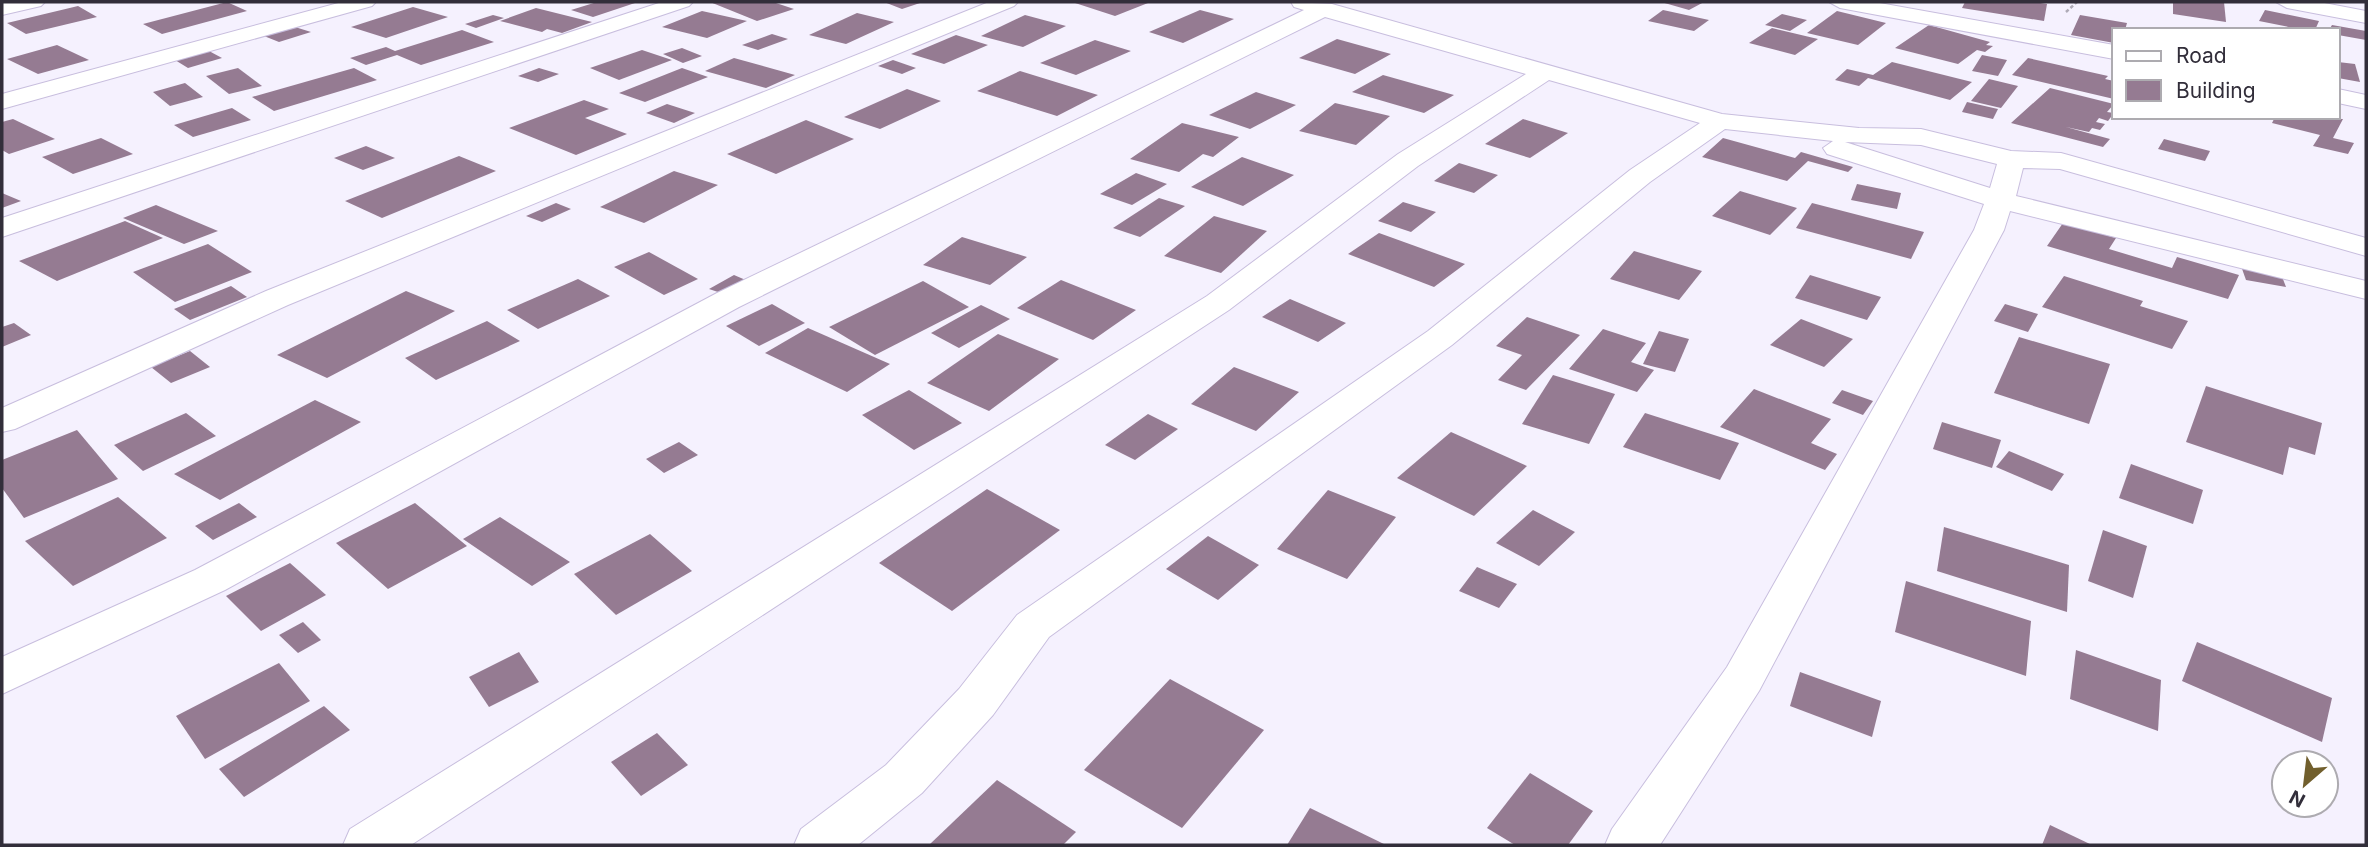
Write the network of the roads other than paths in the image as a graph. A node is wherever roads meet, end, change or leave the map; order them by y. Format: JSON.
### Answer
{"nodes":[{"id":1,"x":34,"y":2,"type":"edge"},
{"id":2,"x":365,"y":2,"type":"edge"},
{"id":3,"x":682,"y":2,"type":"edge"},
{"id":4,"x":1007,"y":2,"type":"edge"},
{"id":5,"x":1297,"y":2,"type":"edge"},
{"id":6,"x":1840,"y":2,"type":"edge"},
{"id":7,"x":2287,"y":2,"type":"edge"},
{"id":8,"x":2,"y":9,"type":"edge"},
{"id":9,"x":1324,"y":9,"type":"junction"},
{"id":10,"x":2366,"y":17,"type":"edge"},
{"id":11,"x":2112,"y":52,"type":"edge"},
{"id":12,"x":1545,"y":72,"type":"junction"},
{"id":13,"x":2340,"y":96,"type":"edge"},
{"id":14,"x":2,"y":102,"type":"edge"},
{"id":15,"x":2366,"y":102,"type":"edge"},
{"id":16,"x":1720,"y":121,"type":"junction"},
{"id":17,"x":1768,"y":127,"type":"junction"},
{"id":18,"x":2011,"y":159,"type":"junction"},
{"id":19,"x":1999,"y":200,"type":"junction"},
{"id":20,"x":2,"y":228,"type":"edge"},
{"id":21,"x":2366,"y":247,"type":"edge"},
{"id":22,"x":2366,"y":290,"type":"edge"},
{"id":23,"x":2,"y":421,"type":"edge"},
{"id":24,"x":2,"y":677,"type":"edge"},
{"id":25,"x":369,"y":845,"type":"edge"},
{"id":26,"x":820,"y":845,"type":"edge"},
{"id":27,"x":1631,"y":845,"type":"edge"}],
"edges":[{"from":1,"to":8,"type":"street"},
{"from":2,"to":14,"type":"street"},
{"from":3,"to":20,"type":"street"},
{"from":4,"to":23,"type":"street"},
{"from":5,"to":9,"type":"street"},
{"from":6,"to":11,"type":"street"},
{"from":7,"to":10,"type":"street"},
{"from":9,"to":12,"type":"street"},
{"from":9,"to":24,"type":"street"},
{"from":12,"to":16,"type":"street"},
{"from":12,"to":25,"type":"street"},
{"from":13,"to":15,"type":"street"},
{"from":16,"to":17,"type":"street"},
{"from":16,"to":26,"type":"street"},
{"from":17,"to":18,"type":"street"},
{"from":17,"to":19,"type":"street"},
{"from":18,"to":19,"type":"street"},
{"from":18,"to":21,"type":"street"},
{"from":19,"to":22,"type":"street"},
{"from":19,"to":27,"type":"street"}]}
